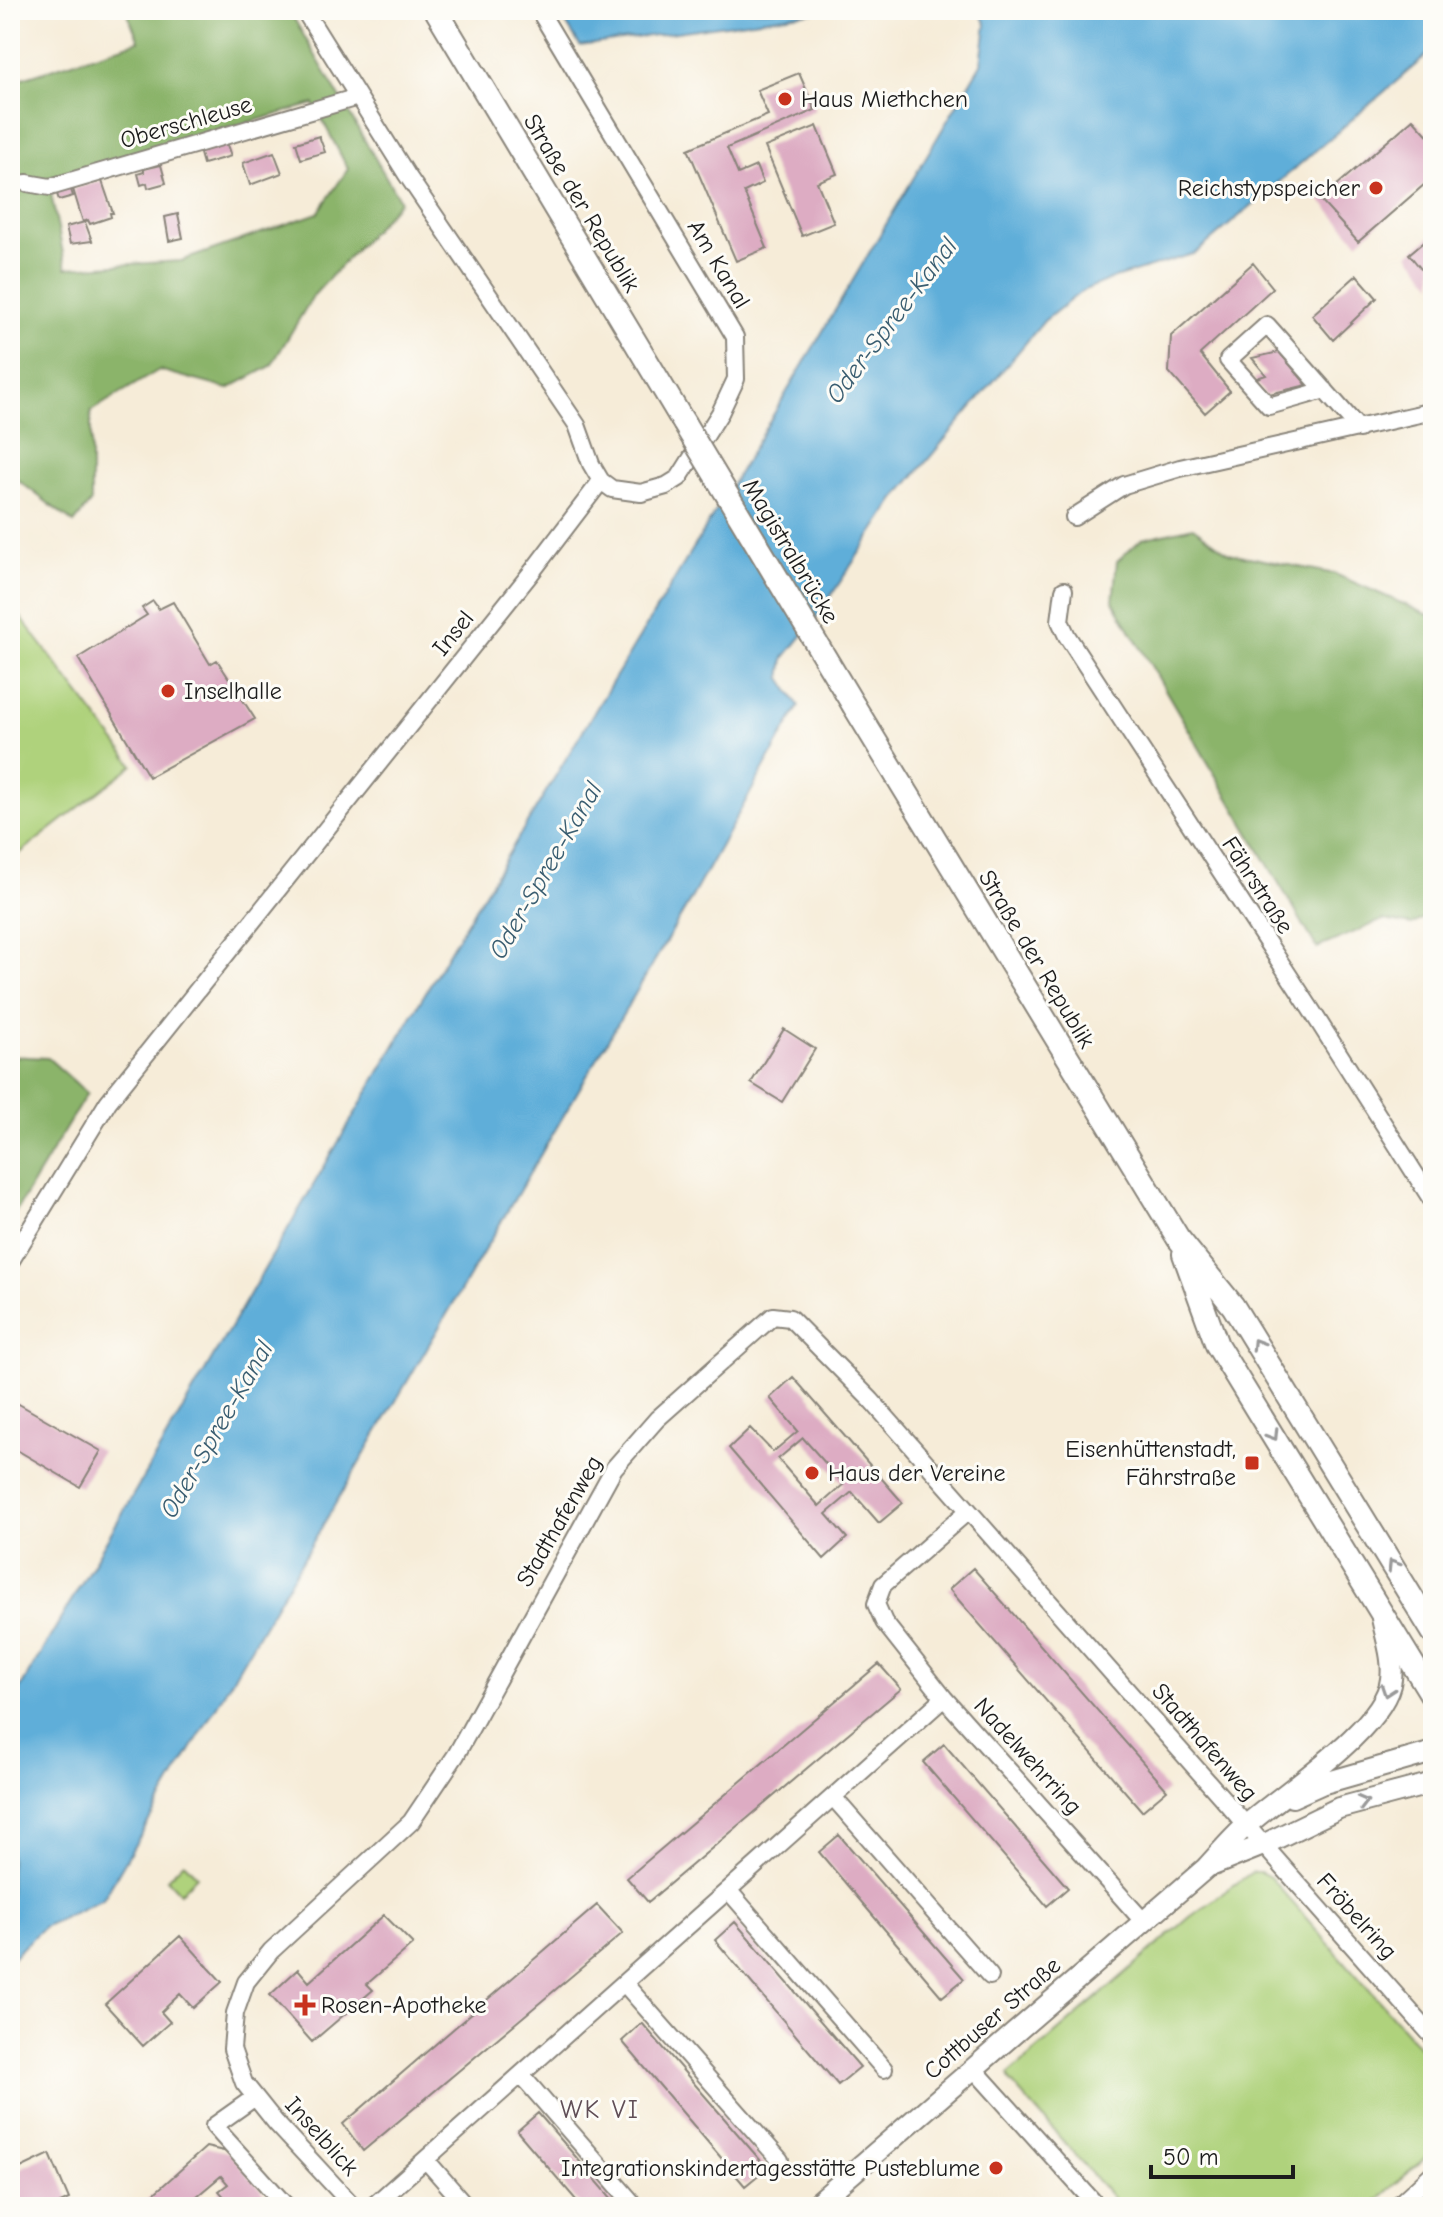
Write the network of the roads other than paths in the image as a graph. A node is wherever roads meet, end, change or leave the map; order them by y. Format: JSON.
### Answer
{"nodes":[{"id":1,"x":304,"y":10,"type":"edge"},
{"id":2,"x":436,"y":10,"type":"edge"},
{"id":3,"x":539,"y":10,"type":"edge"},
{"id":4,"x":358,"y":97,"type":"junction"},
{"id":5,"x":27,"y":183,"type":"dead end"},
{"id":6,"x":1325,"y":390,"type":"junction"},
{"id":7,"x":1433,"y":411,"type":"edge"},
{"id":8,"x":684,"y":423,"type":"joint"},
{"id":9,"x":1359,"y":429,"type":"junction"},
{"id":10,"x":601,"y":481,"type":"junction"},
{"id":11,"x":1074,"y":517,"type":"dead end"},
{"id":12,"x":1064,"y":590,"type":"dead end"},
{"id":13,"x":854,"y":706,"type":"joint"},
{"id":14,"x":1433,"y":1202,"type":"edge"},
{"id":15,"x":1178,"y":1238,"type":"junction"},
{"id":16,"x":10,"y":1262,"type":"edge"},
{"id":17,"x":967,"y":1512,"type":"junction"},
{"id":18,"x":1381,"y":1615,"type":"junction"},
{"id":19,"x":1433,"y":1632,"type":"edge"},
{"id":20,"x":1433,"y":1697,"type":"edge"},
{"id":21,"x":944,"y":1698,"type":"junction"},
{"id":22,"x":1433,"y":1752,"type":"edge"},
{"id":23,"x":1433,"y":1783,"type":"edge"},
{"id":24,"x":833,"y":1797,"type":"junction"},
{"id":25,"x":1270,"y":1807,"type":"junction"},
{"id":26,"x":1246,"y":1825,"type":"junction"},
{"id":27,"x":1263,"y":1845,"type":"junction"},
{"id":28,"x":1206,"y":1868,"type":"junction"},
{"id":29,"x":728,"y":1890,"type":"junction"},
{"id":30,"x":1143,"y":1921,"type":"junction"},
{"id":31,"x":271,"y":1951,"type":"joint"},
{"id":32,"x":990,"y":1976,"type":"dead end"},
{"id":33,"x":624,"y":1983,"type":"junction"},
{"id":34,"x":1433,"y":2037,"type":"edge"},
{"id":35,"x":973,"y":2068,"type":"junction"},
{"id":36,"x":884,"y":2069,"type":"dead end"},
{"id":37,"x":521,"y":2075,"type":"junction"},
{"id":38,"x":255,"y":2097,"type":"junction"},
{"id":39,"x":426,"y":2160,"type":"junction"},
{"id":40,"x":780,"y":2160,"type":"dead end"},
{"id":41,"x":1433,"y":2173,"type":"edge"},
{"id":42,"x":832,"y":2200,"type":"edge"},
{"id":43,"x":287,"y":2207,"type":"edge"},
{"id":44,"x":354,"y":2207,"type":"edge"},
{"id":45,"x":372,"y":2207,"type":"edge"},
{"id":46,"x":467,"y":2207,"type":"edge"},
{"id":47,"x":636,"y":2207,"type":"edge"},
{"id":48,"x":813,"y":2207,"type":"edge"},
{"id":49,"x":1098,"y":2207,"type":"edge"},
{"id":50,"x":1396,"y":2207,"type":"edge"}],
"edges":[{"from":1,"to":4,"type":"street"},
{"from":2,"to":8,"type":"main road","name":"Straße der Republik"},
{"from":3,"to":10,"type":"street","name":"Am Kanal"},
{"from":4,"to":5,"type":"street","name":"Oberschleuse"},
{"from":4,"to":10,"type":"street"},
{"from":6,"to":6,"type":"street"},
{"from":6,"to":9,"type":"street"},
{"from":7,"to":9,"type":"street"},
{"from":8,"to":13,"type":"main road","name":"Magistralbrücke","bridge":true},
{"from":9,"to":11,"type":"street"},
{"from":10,"to":16,"type":"street","name":"Insel"},
{"from":12,"to":14,"type":"street","name":"Fährstraße"},
{"from":13,"to":15,"type":"main road","name":"Straße der Republik"},
{"from":15,"to":18,"type":"main road","name":"Straße der Republik","one_way":true},
{"from":19,"to":15,"type":"main road","name":"Straße der Republik","one_way":true},
{"from":17,"to":21,"type":"street"},
{"from":17,"to":26,"type":"street","name":"Stadthafenweg"},
{"from":17,"to":31,"type":"street","name":"Stadthafenweg"},
{"from":18,"to":20,"type":"main road","name":"Straße der Republik"},
{"from":18,"to":25,"type":"street","name":"Cottbuser Straße","one_way":true},
{"from":21,"to":24,"type":"street","name":"Nadelwehrring"},
{"from":21,"to":30,"type":"street","name":"Nadelwehrring"},
{"from":22,"to":25,"type":"street","name":"Cottbuser Straße"},
{"from":27,"to":23,"type":"street","name":"Cottbuser Straße","one_way":true},
{"from":24,"to":29,"type":"street","name":"Nadelwehrring"},
{"from":24,"to":32,"type":"street"},
{"from":25,"to":26,"type":"street","name":"Cottbuser Straße"},
{"from":26,"to":27,"type":"street","name":"Fröbelring"},
{"from":26,"to":28,"type":"street","name":"Cottbuser Straße"},
{"from":27,"to":28,"type":"street","name":"Cottbuser Straße"},
{"from":27,"to":34,"type":"street","name":"Fröbelring"},
{"from":28,"to":30,"type":"street","name":"Cottbuser Straße"},
{"from":29,"to":33,"type":"street","name":"Nadelwehrring"},
{"from":29,"to":36,"type":"street"},
{"from":30,"to":35,"type":"street","name":"Cottbuser Straße"},
{"from":31,"to":38,"type":"street","name":"Inselblick"},
{"from":33,"to":37,"type":"street","name":"Nadelwehrring"},
{"from":33,"to":40,"type":"street"},
{"from":35,"to":42,"type":"street","name":"Cottbuser Straße"},
{"from":35,"to":49,"type":"street"},
{"from":37,"to":39,"type":"street","name":"Nadelwehrring"},
{"from":37,"to":47,"type":"street"},
{"from":38,"to":43,"type":"street","name":"Inselblick"},
{"from":38,"to":44,"type":"street","name":"Inselblick"},
{"from":39,"to":45,"type":"street","name":"Nadelwehrring"},
{"from":39,"to":46,"type":"street"},
{"from":41,"to":50,"type":"street"},
{"from":42,"to":48,"type":"street","name":"Cottbuser Straße"}]}
